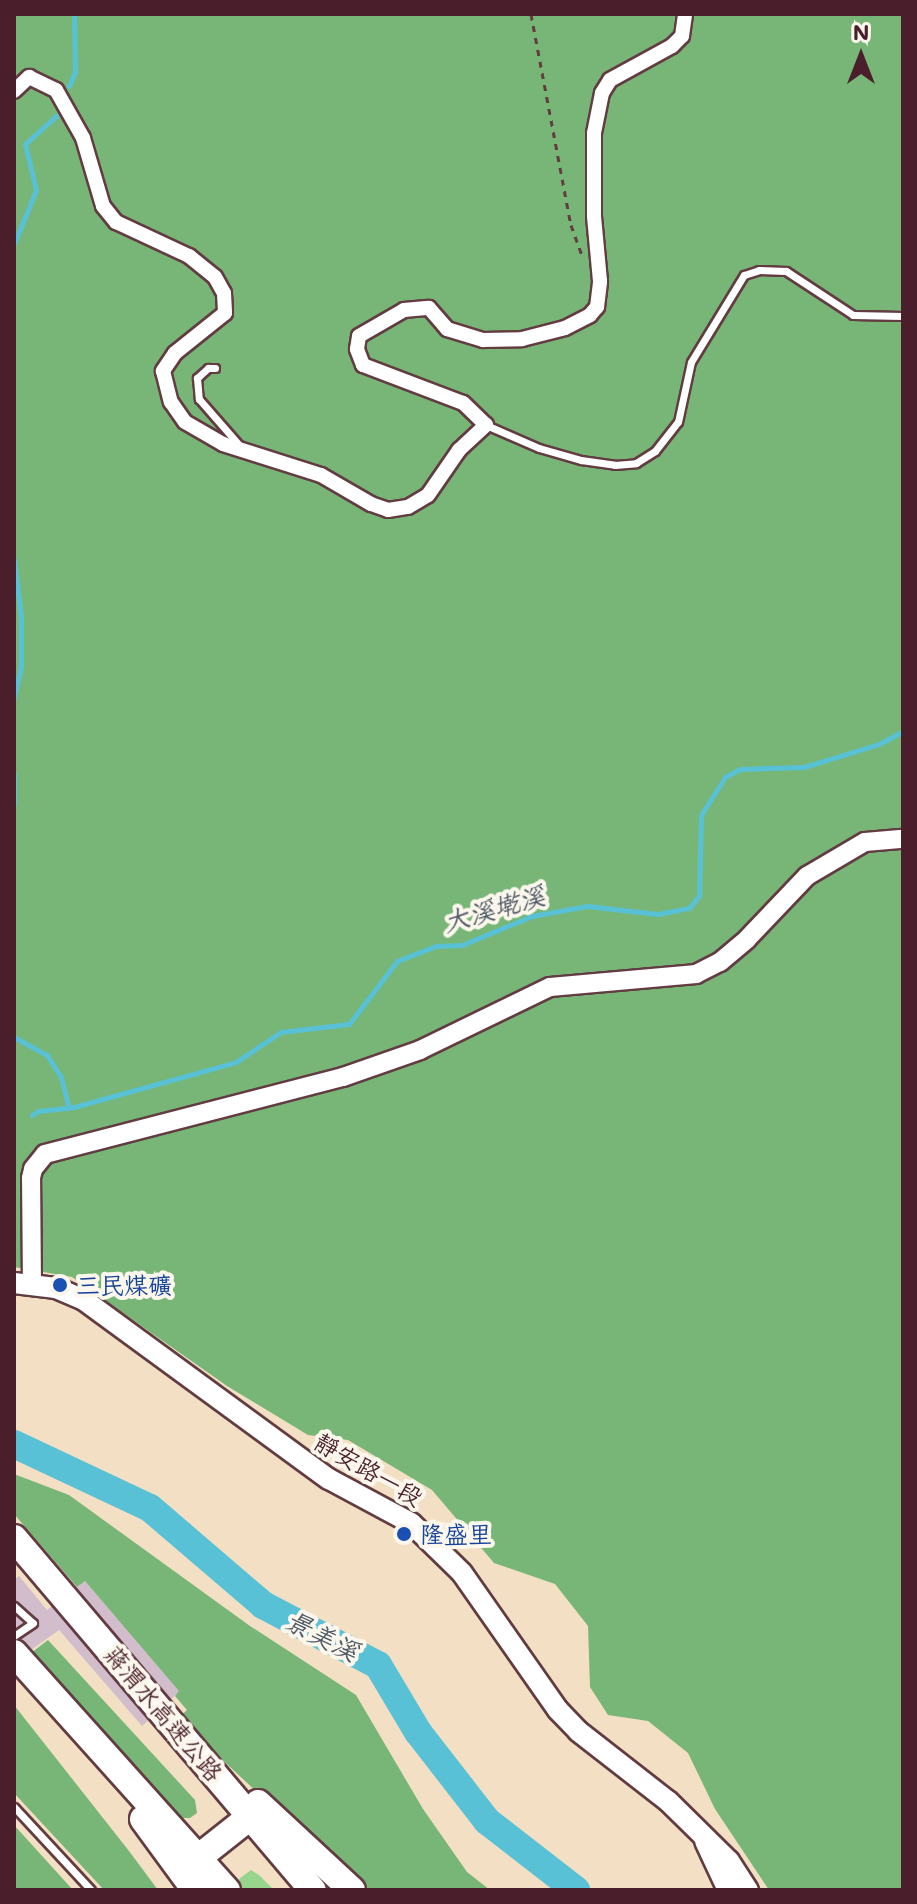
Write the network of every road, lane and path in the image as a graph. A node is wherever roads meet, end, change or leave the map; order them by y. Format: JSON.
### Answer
{"nodes":[{"id":1,"x":531,"y":14,"type":"edge"},
{"id":2,"x":685,"y":14,"type":"edge"},
{"id":3,"x":14,"y":91,"type":"edge"},
{"id":4,"x":600,"y":281,"type":"junction"},
{"id":5,"x":903,"y":316,"type":"edge"},
{"id":6,"x":215,"y":368,"type":"dead end"},
{"id":7,"x":486,"y":425,"type":"junction"},
{"id":8,"x":244,"y":451,"type":"junction"},
{"id":9,"x":903,"y":839,"type":"edge"},
{"id":10,"x":22,"y":1284,"type":"edge"},
{"id":11,"x":14,"y":1538,"type":"edge"},
{"id":12,"x":14,"y":1606,"type":"edge"},
{"id":13,"x":14,"y":1636,"type":"edge"},
{"id":14,"x":20,"y":1660,"type":"edge"},
{"id":15,"x":179,"y":1730,"type":"junction"},
{"id":16,"x":14,"y":1807,"type":"edge"},
{"id":17,"x":251,"y":1816,"type":"junction"},
{"id":18,"x":703,"y":1838,"type":"junction"},
{"id":19,"x":198,"y":1858,"type":"junction"},
{"id":20,"x":91,"y":1890,"type":"edge"},
{"id":21,"x":195,"y":1890,"type":"edge"},
{"id":22,"x":227,"y":1890,"type":"edge"},
{"id":23,"x":313,"y":1890,"type":"edge"},
{"id":24,"x":352,"y":1890,"type":"edge"},
{"id":25,"x":728,"y":1890,"type":"edge"},
{"id":26,"x":748,"y":1890,"type":"edge"}],
"edges":[{"from":1,"to":4,"type":"path"},
{"from":2,"to":4,"type":"street"},
{"from":3,"to":8,"type":"street"},
{"from":4,"to":7,"type":"street"},
{"from":5,"to":7,"type":"lane"},
{"from":6,"to":8,"type":"lane"},
{"from":7,"to":8,"type":"street"},
{"from":9,"to":10,"type":"street"},
{"from":10,"to":18,"type":"main road","name":"靜安路一段"},
{"from":11,"to":15,"type":"highway","name":"蔣渭水高速公路"},
{"from":12,"to":13,"type":"lane"},
{"from":14,"to":19,"type":"highway"},
{"from":14,"to":21,"type":"highway"},
{"from":15,"to":17,"type":"highway","name":"蔣渭水高速公路"},
{"from":15,"to":24,"type":"highway"},
{"from":16,"to":20,"type":"lane"},
{"from":17,"to":19,"type":"highway"},
{"from":17,"to":23,"type":"highway","name":"蔣渭水高速公路"},
{"from":18,"to":25,"type":"main road","name":"靜安路一段"},
{"from":18,"to":26,"type":"main road","name":"靜安路一段"},
{"from":19,"to":22,"type":"highway"}]}
